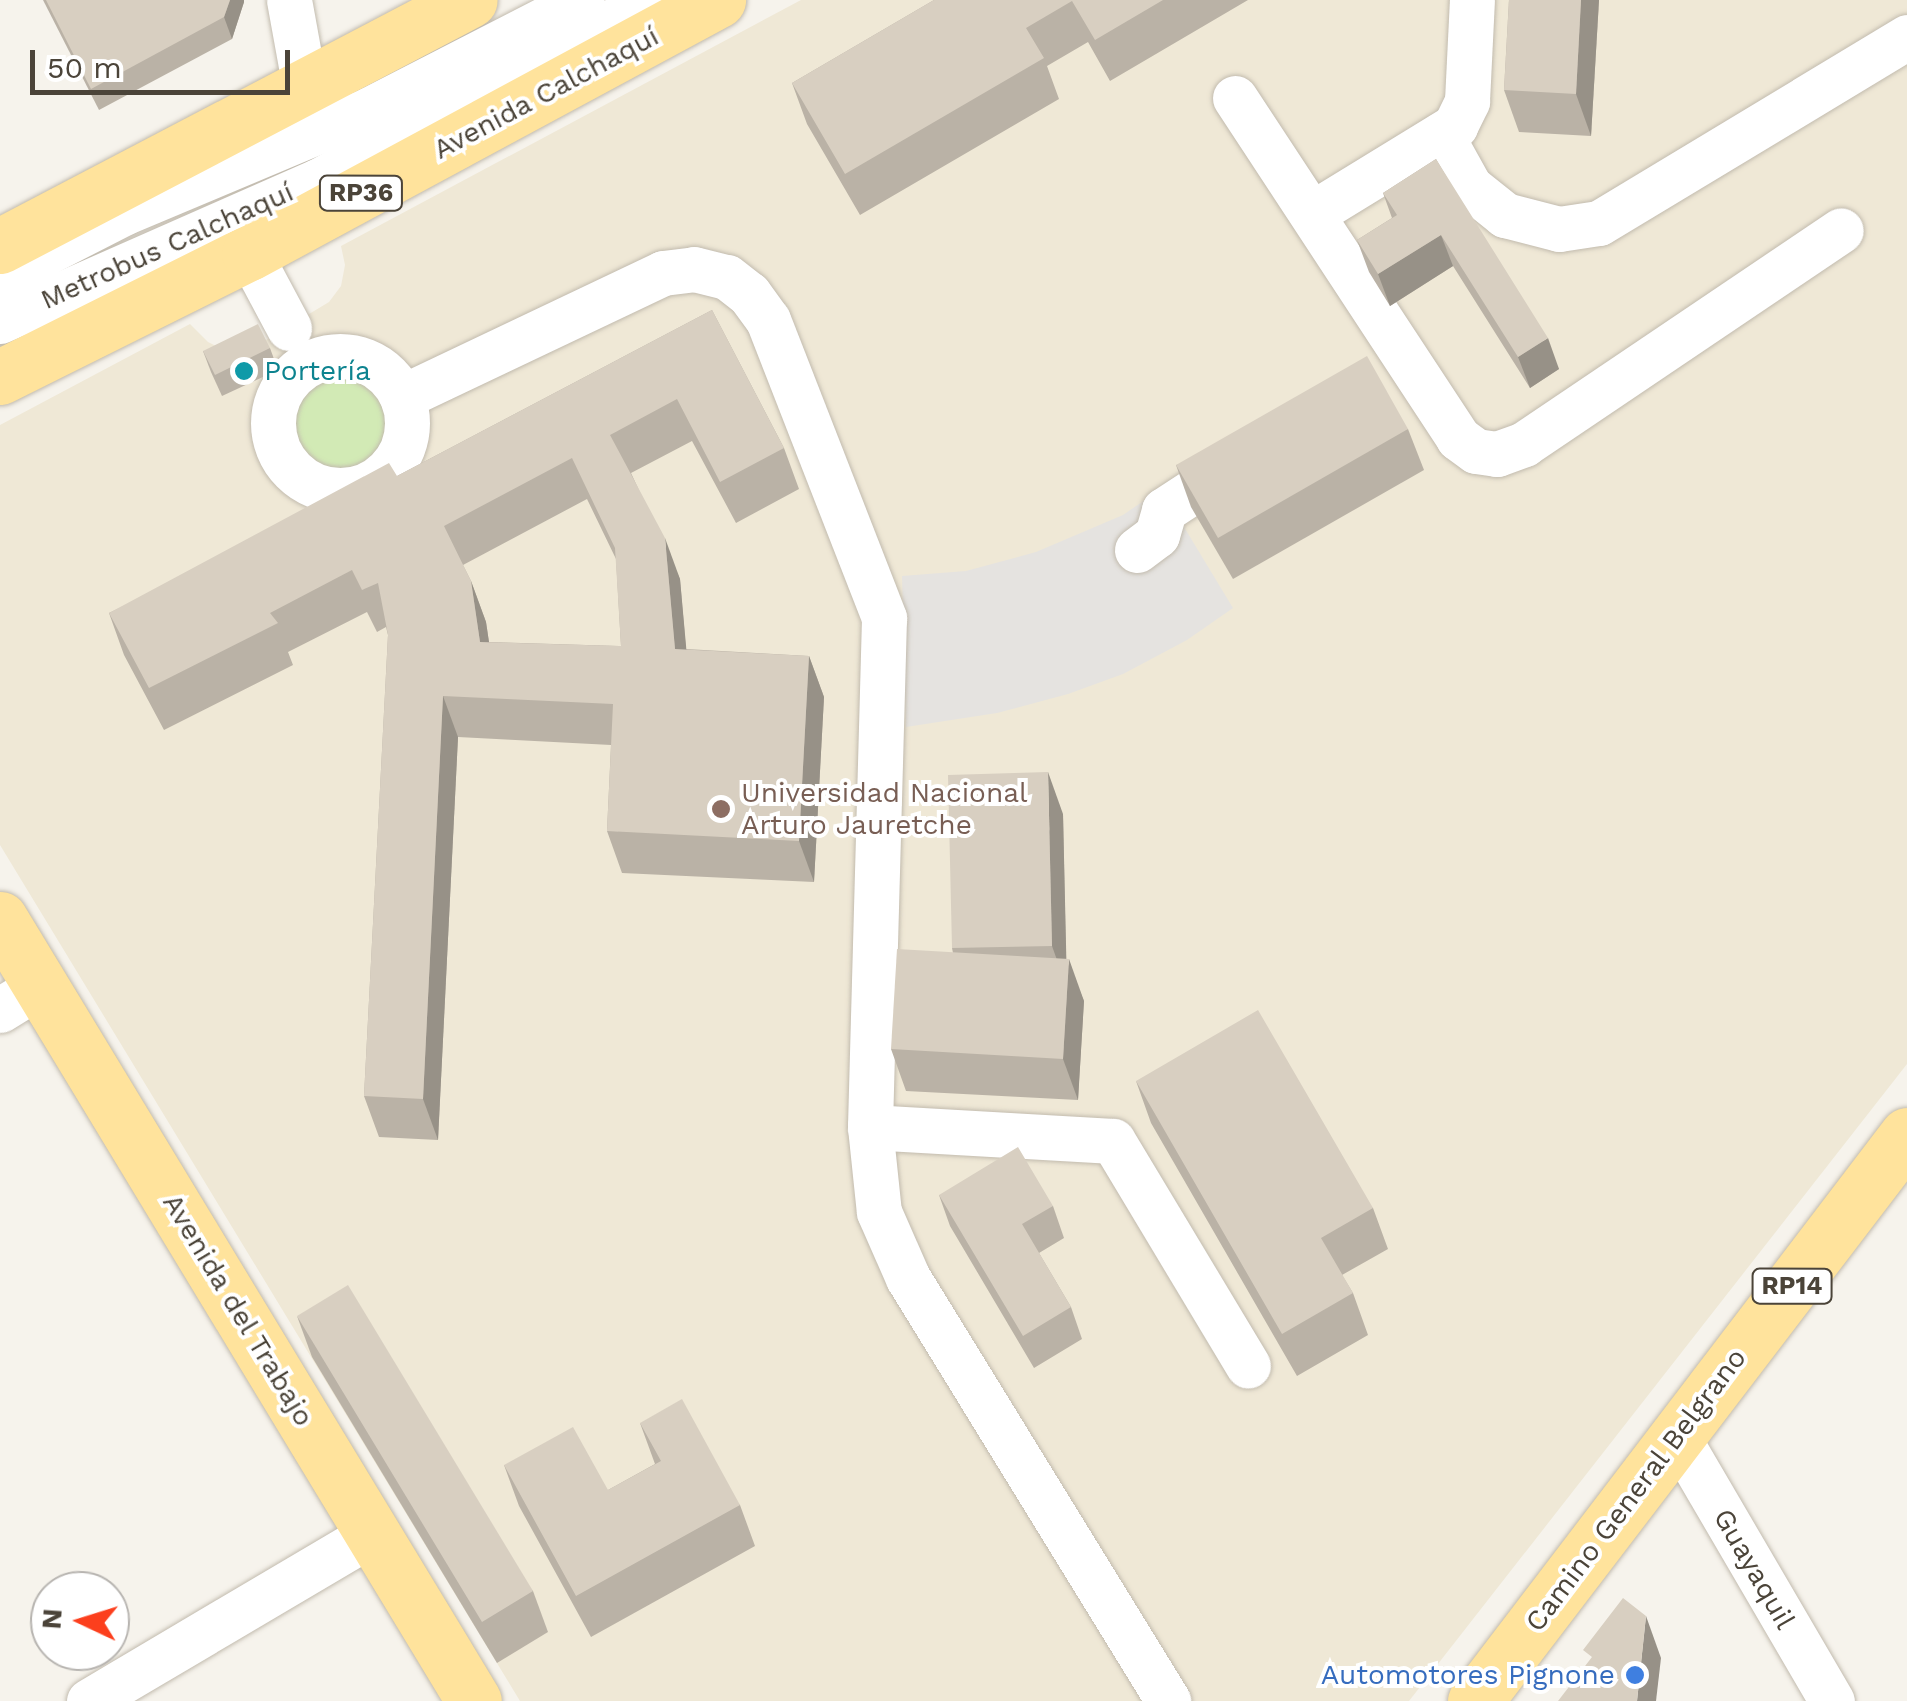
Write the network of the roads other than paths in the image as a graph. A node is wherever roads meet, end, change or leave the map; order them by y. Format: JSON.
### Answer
{"nodes":[{"id":1,"x":289,"y":0,"type":"edge"},
{"id":2,"x":470,"y":0,"type":"edge"},
{"id":3,"x":582,"y":0,"type":"edge"},
{"id":4,"x":651,"y":0,"type":"edge"},
{"id":5,"x":718,"y":0,"type":"edge"},
{"id":6,"x":1472,"y":0,"type":"edge"},
{"id":7,"x":1907,"y":37,"type":"edge"},
{"id":8,"x":306,"y":88,"type":"junction"},
{"id":9,"x":1235,"y":98,"type":"dead end"},
{"id":10,"x":1441,"y":135,"type":"junction"},
{"id":11,"x":1313,"y":214,"type":"junction"},
{"id":12,"x":1841,"y":230,"type":"dead end"},
{"id":13,"x":0,"y":246,"type":"edge"},
{"id":14,"x":249,"y":253,"type":"junction"},
{"id":15,"x":0,"y":276,"type":"edge"},
{"id":16,"x":0,"y":321,"type":"edge"},
{"id":17,"x":289,"y":328,"type":"dead end"},
{"id":18,"x":0,"y":376,"type":"edge"},
{"id":19,"x":402,"y":396,"type":"dead end"},
{"id":20,"x":1276,"y":437,"type":"edge"},
{"id":21,"x":1156,"y":558,"type":"dead end"},
{"id":22,"x":0,"y":920,"type":"edge"},
{"id":23,"x":21,"y":997,"type":"edge"},
{"id":24,"x":870,"y":1128,"type":"junction"},
{"id":25,"x":1907,"y":1135,"type":"edge"},
{"id":26,"x":1248,"y":1366,"type":"dead end"},
{"id":27,"x":1677,"y":1436,"type":"junction"},
{"id":28,"x":372,"y":1532,"type":"junction"},
{"id":29,"x":90,"y":1701,"type":"edge"},
{"id":30,"x":474,"y":1701,"type":"edge"},
{"id":31,"x":1168,"y":1701,"type":"edge"},
{"id":32,"x":1475,"y":1701,"type":"edge"},
{"id":33,"x":1832,"y":1701,"type":"edge"}],
"edges":[{"from":1,"to":8,"type":"street"},
{"from":2,"to":8,"type":"main road"},
{"from":3,"to":15,"type":"street","name":"Metrobus Calchaquí"},
{"from":4,"to":16,"type":"street","name":"Metrobus Calchaquí"},
{"from":5,"to":14,"type":"main road","name":"Avenida Calchaquí","number":"RP36"},
{"from":6,"to":10,"type":"street"},
{"from":7,"to":10,"type":"street"},
{"from":8,"to":13,"type":"main road"},
{"from":9,"to":11,"type":"street"},
{"from":10,"to":11,"type":"street"},
{"from":11,"to":12,"type":"street"},
{"from":14,"to":17,"type":"street"},
{"from":14,"to":18,"type":"main road","name":"Avenida Calchaquí","number":"RP36"},
{"from":19,"to":24,"type":"street"},
{"from":20,"to":21,"type":"street"},
{"from":22,"to":23,"type":"main road","name":"Avenida del Trabajo"},
{"from":23,"to":28,"type":"main road","name":"Avenida del Trabajo"},
{"from":24,"to":26,"type":"street"},
{"from":24,"to":31,"type":"street"},
{"from":25,"to":27,"type":"main road","name":"Camino General Belgrano","number":"RP14"},
{"from":27,"to":32,"type":"main road","name":"Camino General Belgrano","number":"RP14"},
{"from":27,"to":33,"type":"street","name":"Guayaquil"},
{"from":28,"to":29,"type":"street"},
{"from":28,"to":30,"type":"main road","name":"Avenida del Trabajo"}]}
